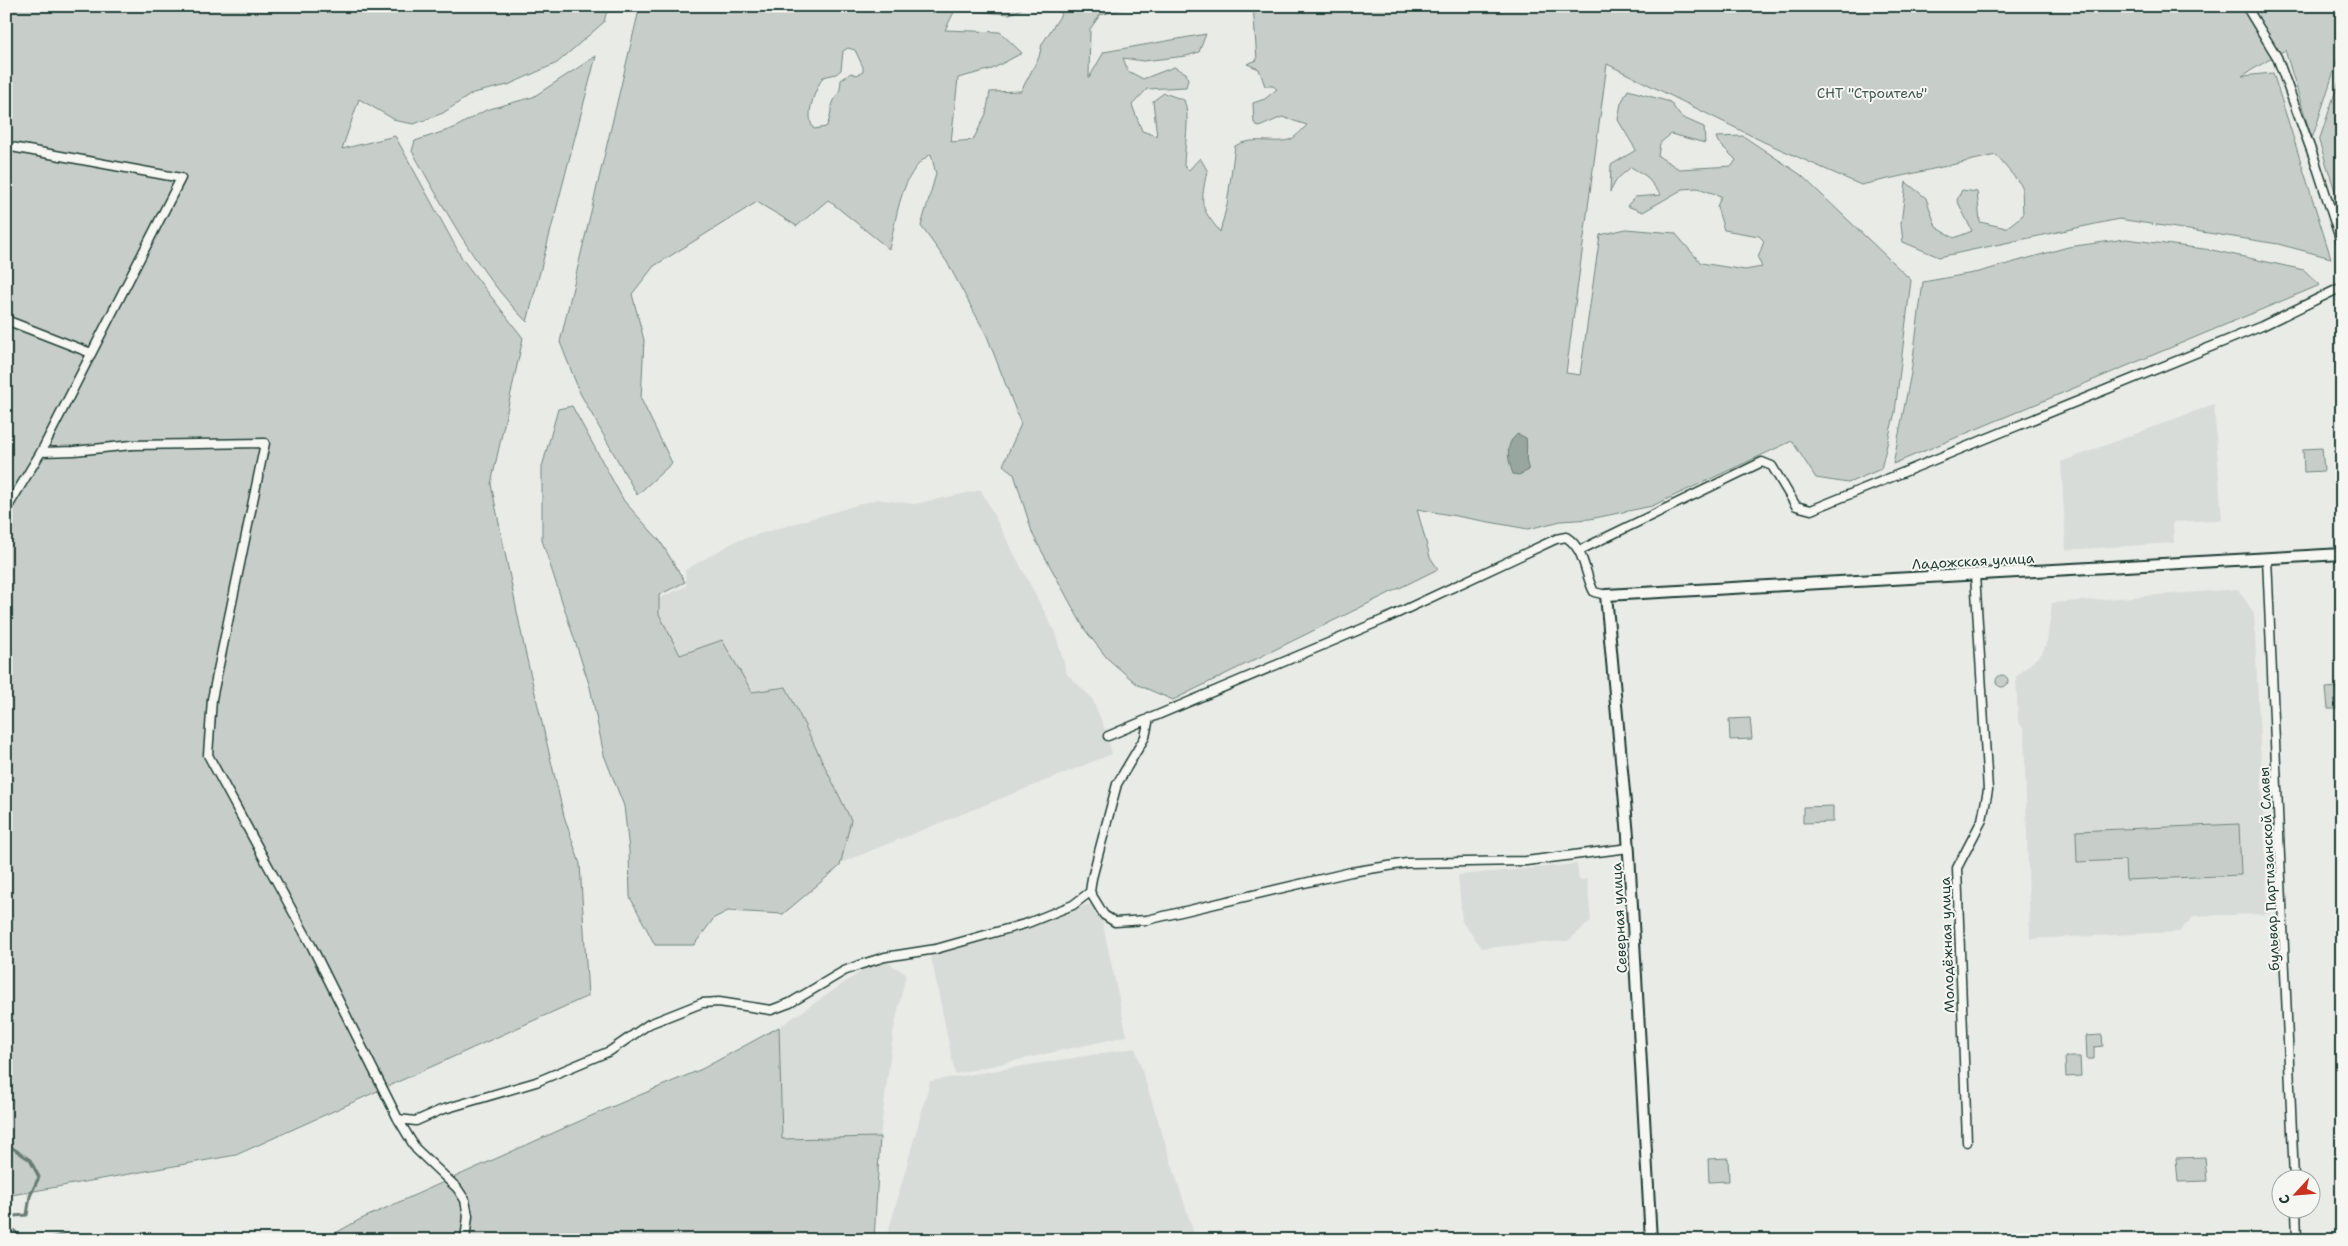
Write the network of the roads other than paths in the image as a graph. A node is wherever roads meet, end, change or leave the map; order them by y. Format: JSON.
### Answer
{"nodes":[{"id":1,"x":2246,"y":6,"type":"edge"},
{"id":2,"x":6,"y":146,"type":"edge"},
{"id":3,"x":2342,"y":246,"type":"edge"},
{"id":4,"x":2342,"y":287,"type":"edge"},
{"id":5,"x":6,"y":320,"type":"edge"},
{"id":6,"x":91,"y":352,"type":"junction"},
{"id":7,"x":41,"y":452,"type":"junction"},
{"id":8,"x":6,"y":510,"type":"edge"},
{"id":9,"x":1580,"y":550,"type":"junction"},
{"id":10,"x":2342,"y":554,"type":"edge"},
{"id":11,"x":2267,"y":558,"type":"junction"},
{"id":12,"x":1975,"y":574,"type":"junction"},
{"id":13,"x":1606,"y":595,"type":"junction"},
{"id":14,"x":1149,"y":718,"type":"junction"},
{"id":15,"x":1108,"y":736,"type":"dead end"},
{"id":16,"x":1629,"y":848,"type":"junction"},
{"id":17,"x":1090,"y":892,"type":"junction"},
{"id":18,"x":398,"y":1119,"type":"junction"},
{"id":19,"x":1966,"y":1142,"type":"dead end"},
{"id":20,"x":2294,"y":1168,"type":"edge"},
{"id":21,"x":2296,"y":1218,"type":"edge"},
{"id":22,"x":464,"y":1240,"type":"edge"},
{"id":23,"x":1651,"y":1240,"type":"edge"},
{"id":24,"x":2297,"y":1240,"type":"edge"}],
"edges":[{"from":1,"to":3,"type":"street"},
{"from":2,"to":6,"type":"street"},
{"from":4,"to":9,"type":"street"},
{"from":5,"to":6,"type":"street"},
{"from":6,"to":7,"type":"street"},
{"from":7,"to":8,"type":"street"},
{"from":7,"to":18,"type":"street"},
{"from":9,"to":13,"type":"street"},
{"from":9,"to":14,"type":"street"},
{"from":10,"to":11,"type":"street","name":"Ладожская улица"},
{"from":11,"to":12,"type":"street","name":"Ладожская улица"},
{"from":11,"to":20,"type":"street","name":"бульвар Партизанской Славы"},
{"from":12,"to":13,"type":"street","name":"Ладожская улица"},
{"from":12,"to":19,"type":"street","name":"Молодёжная улица"},
{"from":13,"to":16,"type":"street","name":"Северная улица"},
{"from":14,"to":15,"type":"street"},
{"from":14,"to":17,"type":"street"},
{"from":16,"to":17,"type":"street"},
{"from":16,"to":23,"type":"street","name":"Северная улица"},
{"from":17,"to":18,"type":"street"},
{"from":18,"to":22,"type":"street"},
{"from":21,"to":24,"type":"street"}]}
